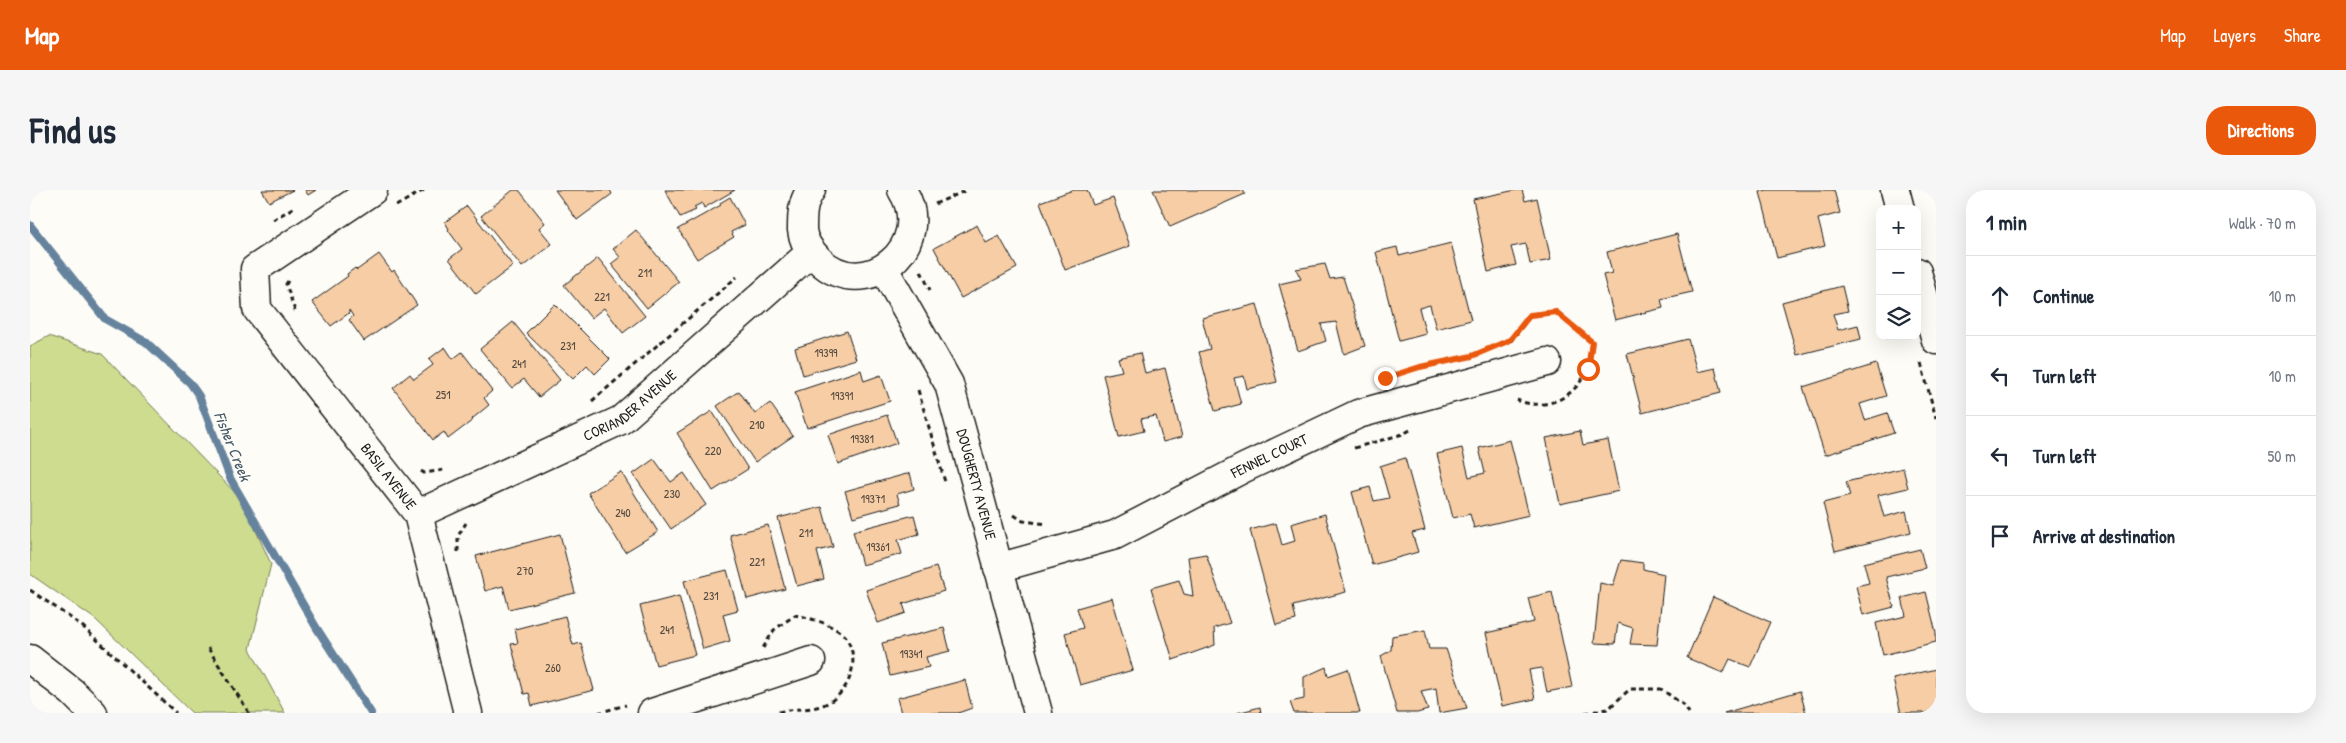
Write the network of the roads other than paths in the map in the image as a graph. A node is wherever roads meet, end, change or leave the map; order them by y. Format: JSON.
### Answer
{"nodes":[{"id":1,"x":812,"y":190,"type":"edge"},
{"id":2,"x":1895,"y":190,"type":"edge"},
{"id":3,"x":917,"y":196,"type":"edge"},
{"id":4,"x":382,"y":200,"type":"edge"},
{"id":5,"x":1899,"y":205,"type":"edge"},
{"id":6,"x":811,"y":252,"type":"junction"},
{"id":7,"x":884,"y":269,"type":"junction"},
{"id":8,"x":1920,"y":295,"type":"edge"},
{"id":9,"x":1927,"y":347,"type":"edge"},
{"id":10,"x":1547,"y":362,"type":"dead end"},
{"id":11,"x":418,"y":514,"type":"junction"},
{"id":12,"x":998,"y":568,"type":"junction"},
{"id":13,"x":30,"y":658,"type":"edge"},
{"id":14,"x":811,"y":661,"type":"dead end"},
{"id":15,"x":93,"y":713,"type":"edge"},
{"id":16,"x":468,"y":713,"type":"edge"},
{"id":17,"x":652,"y":713,"type":"edge"},
{"id":18,"x":1038,"y":713,"type":"edge"}],
"edges":[{"from":1,"to":6,"type":"street"},
{"from":2,"to":5,"type":"street"},
{"from":3,"to":7,"type":"street"},
{"from":4,"to":11,"type":"street","name":"BASIL AVENUE"},
{"from":6,"to":7,"type":"street"},
{"from":6,"to":11,"type":"street","name":"CORIANDER AVENUE"},
{"from":7,"to":12,"type":"street","name":"DOUGHERTY AVENUE"},
{"from":8,"to":9,"type":"street"},
{"from":10,"to":12,"type":"street","name":"FENNEL COURT"},
{"from":11,"to":16,"type":"street","name":"BASIL AVENUE"},
{"from":12,"to":18,"type":"street","name":"DOUGHERTY AVENUE"},
{"from":13,"to":15,"type":"street"},
{"from":14,"to":17,"type":"street"}]}
